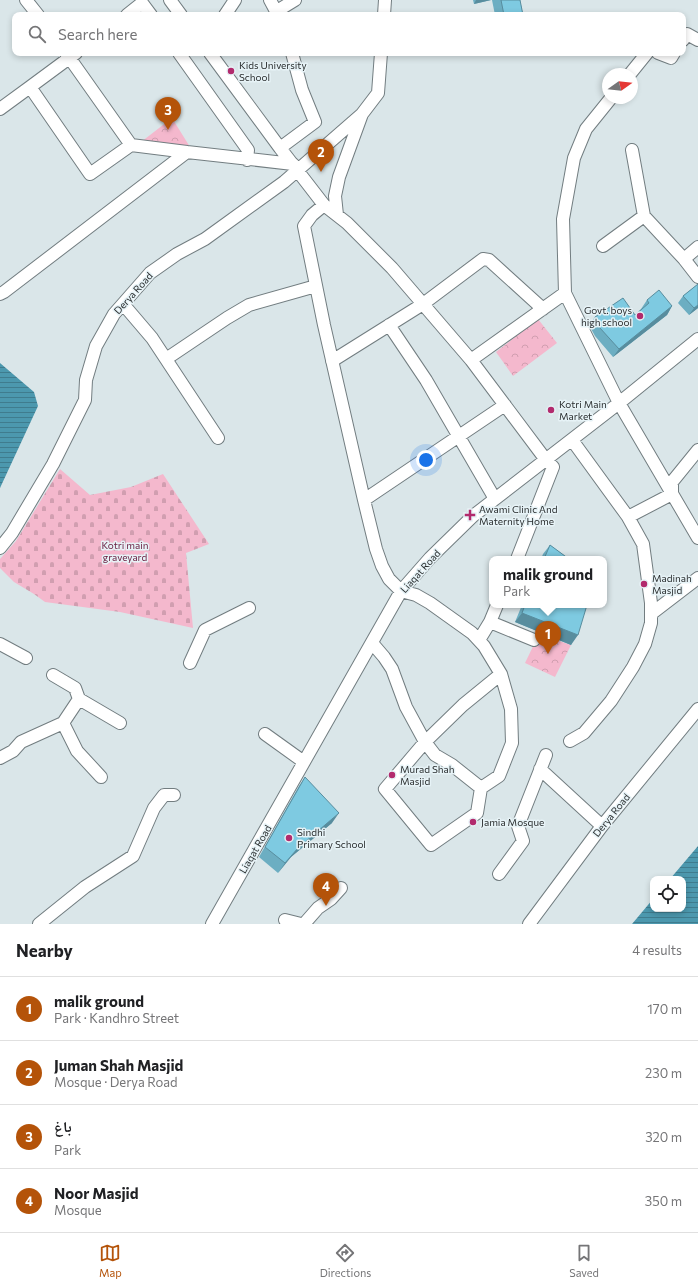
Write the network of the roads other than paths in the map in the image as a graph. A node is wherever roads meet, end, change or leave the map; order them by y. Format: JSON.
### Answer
{"nodes":[{"id":1,"x":26,"y":0,"type":"edge"},
{"id":2,"x":170,"y":0,"type":"edge"},
{"id":3,"x":235,"y":0,"type":"edge"},
{"id":4,"x":270,"y":0,"type":"edge"},
{"id":5,"x":294,"y":0,"type":"edge"},
{"id":6,"x":385,"y":0,"type":"edge"},
{"id":7,"x":36,"y":12,"type":"edge"},
{"id":8,"x":131,"y":12,"type":"edge"},
{"id":9,"x":149,"y":12,"type":"edge"},
{"id":10,"x":179,"y":12,"type":"edge"},
{"id":11,"x":227,"y":12,"type":"edge"},
{"id":12,"x":276,"y":12,"type":"edge"},
{"id":13,"x":278,"y":12,"type":"edge"},
{"id":14,"x":384,"y":12,"type":"edge"},
{"id":15,"x":686,"y":36,"type":"edge"},
{"id":16,"x":698,"y":40,"type":"edge"},
{"id":17,"x":69,"y":56,"type":"edge"},
{"id":18,"x":71,"y":56,"type":"edge"},
{"id":19,"x":181,"y":56,"type":"edge"},
{"id":20,"x":212,"y":56,"type":"edge"},
{"id":21,"x":296,"y":56,"type":"edge"},
{"id":22,"x":381,"y":56,"type":"edge"},
{"id":23,"x":645,"y":56,"type":"edge"},
{"id":24,"x":635,"y":68,"type":"edge"},
{"id":25,"x":30,"y":87,"type":"junction"},
{"id":26,"x":606,"y":104,"type":"edge"},
{"id":27,"x":0,"y":109,"type":"edge"},
{"id":28,"x":362,"y":114,"type":"junction"},
{"id":29,"x":131,"y":145,"type":"junction"},
{"id":30,"x":280,"y":148,"type":"junction"},
{"id":31,"x":632,"y":150,"type":"dead end"},
{"id":32,"x":187,"y":152,"type":"junction"},
{"id":33,"x":247,"y":160,"type":"junction"},
{"id":34,"x":295,"y":167,"type":"junction"},
{"id":35,"x":324,"y":205,"type":"junction"},
{"id":36,"x":337,"y":215,"type":"junction"},
{"id":37,"x":644,"y":216,"type":"junction"},
{"id":38,"x":603,"y":246,"type":"dead end"},
{"id":39,"x":698,"y":247,"type":"edge"},
{"id":40,"x":684,"y":259,"type":"junction"},
{"id":41,"x":698,"y":277,"type":"edge"},
{"id":42,"x":316,"y":286,"type":"junction"},
{"id":43,"x":565,"y":293,"type":"junction"},
{"id":44,"x":0,"y":294,"type":"edge"},
{"id":45,"x":123,"y":304,"type":"junction"},
{"id":46,"x":423,"y":304,"type":"junction"},
{"id":47,"x":543,"y":309,"type":"junction"},
{"id":48,"x":389,"y":325,"type":"junction"},
{"id":49,"x":698,"y":339,"type":"edge"},
{"id":50,"x":166,"y":359,"type":"junction"},
{"id":51,"x":471,"y":360,"type":"junction"},
{"id":52,"x":332,"y":361,"type":"junction"},
{"id":53,"x":619,"y":403,"type":"junction"},
{"id":54,"x":505,"y":405,"type":"junction"},
{"id":55,"x":459,"y":436,"type":"junction"},
{"id":56,"x":218,"y":438,"type":"dead end"},
{"id":57,"x":572,"y":440,"type":"junction"},
{"id":58,"x":698,"y":450,"type":"edge"},
{"id":59,"x":546,"y":460,"type":"junction"},
{"id":60,"x":672,"y":494,"type":"junction"},
{"id":61,"x":495,"y":499,"type":"junction"},
{"id":62,"x":364,"y":500,"type":"junction"},
{"id":63,"x":628,"y":518,"type":"junction"},
{"id":64,"x":698,"y":538,"type":"edge"},
{"id":65,"x":0,"y":548,"type":"edge"},
{"id":66,"x":518,"y":556,"type":"edge"},
{"id":67,"x":698,"y":578,"type":"edge"},
{"id":68,"x":401,"y":591,"type":"junction"},
{"id":69,"x":249,"y":608,"type":"dead end"},
{"id":70,"x":496,"y":608,"type":"edge"},
{"id":71,"x":651,"y":614,"type":"junction"},
{"id":72,"x":490,"y":622,"type":"junction"},
{"id":73,"x":479,"y":640,"type":"junction"},
{"id":74,"x":534,"y":640,"type":"dead end"},
{"id":75,"x":372,"y":643,"type":"junction"},
{"id":76,"x":0,"y":644,"type":"edge"},
{"id":77,"x":26,"y":658,"type":"dead end"},
{"id":78,"x":190,"y":663,"type":"dead end"},
{"id":79,"x":501,"y":674,"type":"junction"},
{"id":80,"x":53,"y":675,"type":"dead end"},
{"id":81,"x":79,"y":699,"type":"junction"},
{"id":82,"x":698,"y":709,"type":"edge"},
{"id":83,"x":63,"y":723,"type":"junction"},
{"id":84,"x":120,"y":723,"type":"dead end"},
{"id":85,"x":265,"y":734,"type":"dead end"},
{"id":86,"x":424,"y":742,"type":"junction"},
{"id":87,"x":570,"y":742,"type":"dead end"},
{"id":88,"x":546,"y":754,"type":"dead end"},
{"id":89,"x":0,"y":758,"type":"edge"},
{"id":90,"x":304,"y":762,"type":"junction"},
{"id":91,"x":540,"y":769,"type":"junction"},
{"id":92,"x":101,"y":777,"type":"dead end"},
{"id":93,"x":482,"y":788,"type":"junction"},
{"id":94,"x":174,"y":795,"type":"dead end"},
{"id":95,"x":602,"y":826,"type":"junction"},
{"id":96,"x":500,"y":874,"type":"dead end"},
{"id":97,"x":341,"y":888,"type":"dead end"},
{"id":98,"x":285,"y":920,"type":"dead end"},
{"id":99,"x":39,"y":924,"type":"edge"},
{"id":100,"x":212,"y":924,"type":"edge"},
{"id":101,"x":301,"y":924,"type":"edge"},
{"id":102,"x":304,"y":924,"type":"edge"},
{"id":103,"x":529,"y":924,"type":"edge"}],
"edges":[{"from":1,"to":7,"type":"street"},
{"from":2,"to":10,"type":"street"},
{"from":3,"to":11,"type":"street"},
{"from":4,"to":12,"type":"street"},
{"from":5,"to":13,"type":"street"},
{"from":6,"to":14,"type":"street"},
{"from":8,"to":9,"type":"street"},
{"from":15,"to":16,"type":"street"},
{"from":17,"to":25,"type":"street"},
{"from":18,"to":29,"type":"street"},
{"from":19,"to":33,"type":"street"},
{"from":20,"to":30,"type":"street"},
{"from":21,"to":30,"type":"street"},
{"from":22,"to":28,"type":"street"},
{"from":23,"to":24,"type":"street"},
{"from":25,"to":27,"type":"street"},
{"from":25,"to":29,"type":"street"},
{"from":26,"to":43,"type":"street"},
{"from":28,"to":34,"type":"street","name":"Derya Road"},
{"from":28,"to":36,"type":"street"},
{"from":29,"to":32,"type":"street"},
{"from":30,"to":34,"type":"street"},
{"from":31,"to":37,"type":"street"},
{"from":32,"to":33,"type":"street"},
{"from":32,"to":44,"type":"street"},
{"from":33,"to":34,"type":"street"},
{"from":34,"to":35,"type":"street"},
{"from":34,"to":45,"type":"street","name":"Derya Road"},
{"from":35,"to":36,"type":"street"},
{"from":35,"to":42,"type":"street"},
{"from":36,"to":46,"type":"street"},
{"from":37,"to":38,"type":"street"},
{"from":37,"to":40,"type":"street"},
{"from":39,"to":40,"type":"street"},
{"from":40,"to":41,"type":"street"},
{"from":42,"to":50,"type":"street"},
{"from":42,"to":52,"type":"street"},
{"from":43,"to":47,"type":"street"},
{"from":43,"to":53,"type":"street"},
{"from":45,"to":50,"type":"street"},
{"from":45,"to":65,"type":"street","name":"Derya Road"},
{"from":46,"to":47,"type":"street"},
{"from":46,"to":48,"type":"street"},
{"from":46,"to":51,"type":"street"},
{"from":47,"to":51,"type":"street"},
{"from":48,"to":52,"type":"street"},
{"from":48,"to":55,"type":"street"},
{"from":49,"to":53,"type":"street","name":"Liaqat Road"},
{"from":50,"to":56,"type":"street"},
{"from":51,"to":54,"type":"street"},
{"from":52,"to":62,"type":"street"},
{"from":53,"to":57,"type":"street","name":"Liaqat Road"},
{"from":53,"to":60,"type":"street"},
{"from":54,"to":55,"type":"street"},
{"from":54,"to":59,"type":"street"},
{"from":55,"to":61,"type":"street"},
{"from":55,"to":62,"type":"street"},
{"from":57,"to":59,"type":"street","name":"Liaqat Road"},
{"from":57,"to":63,"type":"street"},
{"from":58,"to":60,"type":"street"},
{"from":59,"to":61,"type":"street","name":"Liaqat Road"},
{"from":59,"to":66,"type":"street"},
{"from":60,"to":63,"type":"street"},
{"from":60,"to":64,"type":"street"},
{"from":61,"to":68,"type":"street","name":"Liaqat Road"},
{"from":62,"to":68,"type":"street"},
{"from":63,"to":71,"type":"street"},
{"from":67,"to":71,"type":"street"},
{"from":68,"to":73,"type":"street"},
{"from":68,"to":75,"type":"street","name":"Liaqat Road"},
{"from":69,"to":78,"type":"street"},
{"from":70,"to":72,"type":"street"},
{"from":71,"to":87,"type":"street"},
{"from":72,"to":73,"type":"street"},
{"from":72,"to":74,"type":"street"},
{"from":73,"to":79,"type":"street"},
{"from":75,"to":86,"type":"street"},
{"from":75,"to":90,"type":"street","name":"Liaqat Road"},
{"from":76,"to":77,"type":"street"},
{"from":79,"to":86,"type":"street"},
{"from":79,"to":93,"type":"street"},
{"from":80,"to":81,"type":"street"},
{"from":81,"to":83,"type":"street"},
{"from":81,"to":84,"type":"street"},
{"from":82,"to":95,"type":"street","name":"Derya Road"},
{"from":83,"to":89,"type":"street"},
{"from":83,"to":92,"type":"street"},
{"from":85,"to":90,"type":"street"},
{"from":86,"to":93,"type":"street"},
{"from":86,"to":93,"type":"street"},
{"from":88,"to":91,"type":"street"},
{"from":90,"to":100,"type":"street","name":"Liaqat Road"},
{"from":91,"to":95,"type":"street"},
{"from":91,"to":96,"type":"street"},
{"from":94,"to":99,"type":"street"},
{"from":95,"to":103,"type":"street","name":"Derya Road"},
{"from":97,"to":102,"type":"street"},
{"from":98,"to":101,"type":"street"}]}
